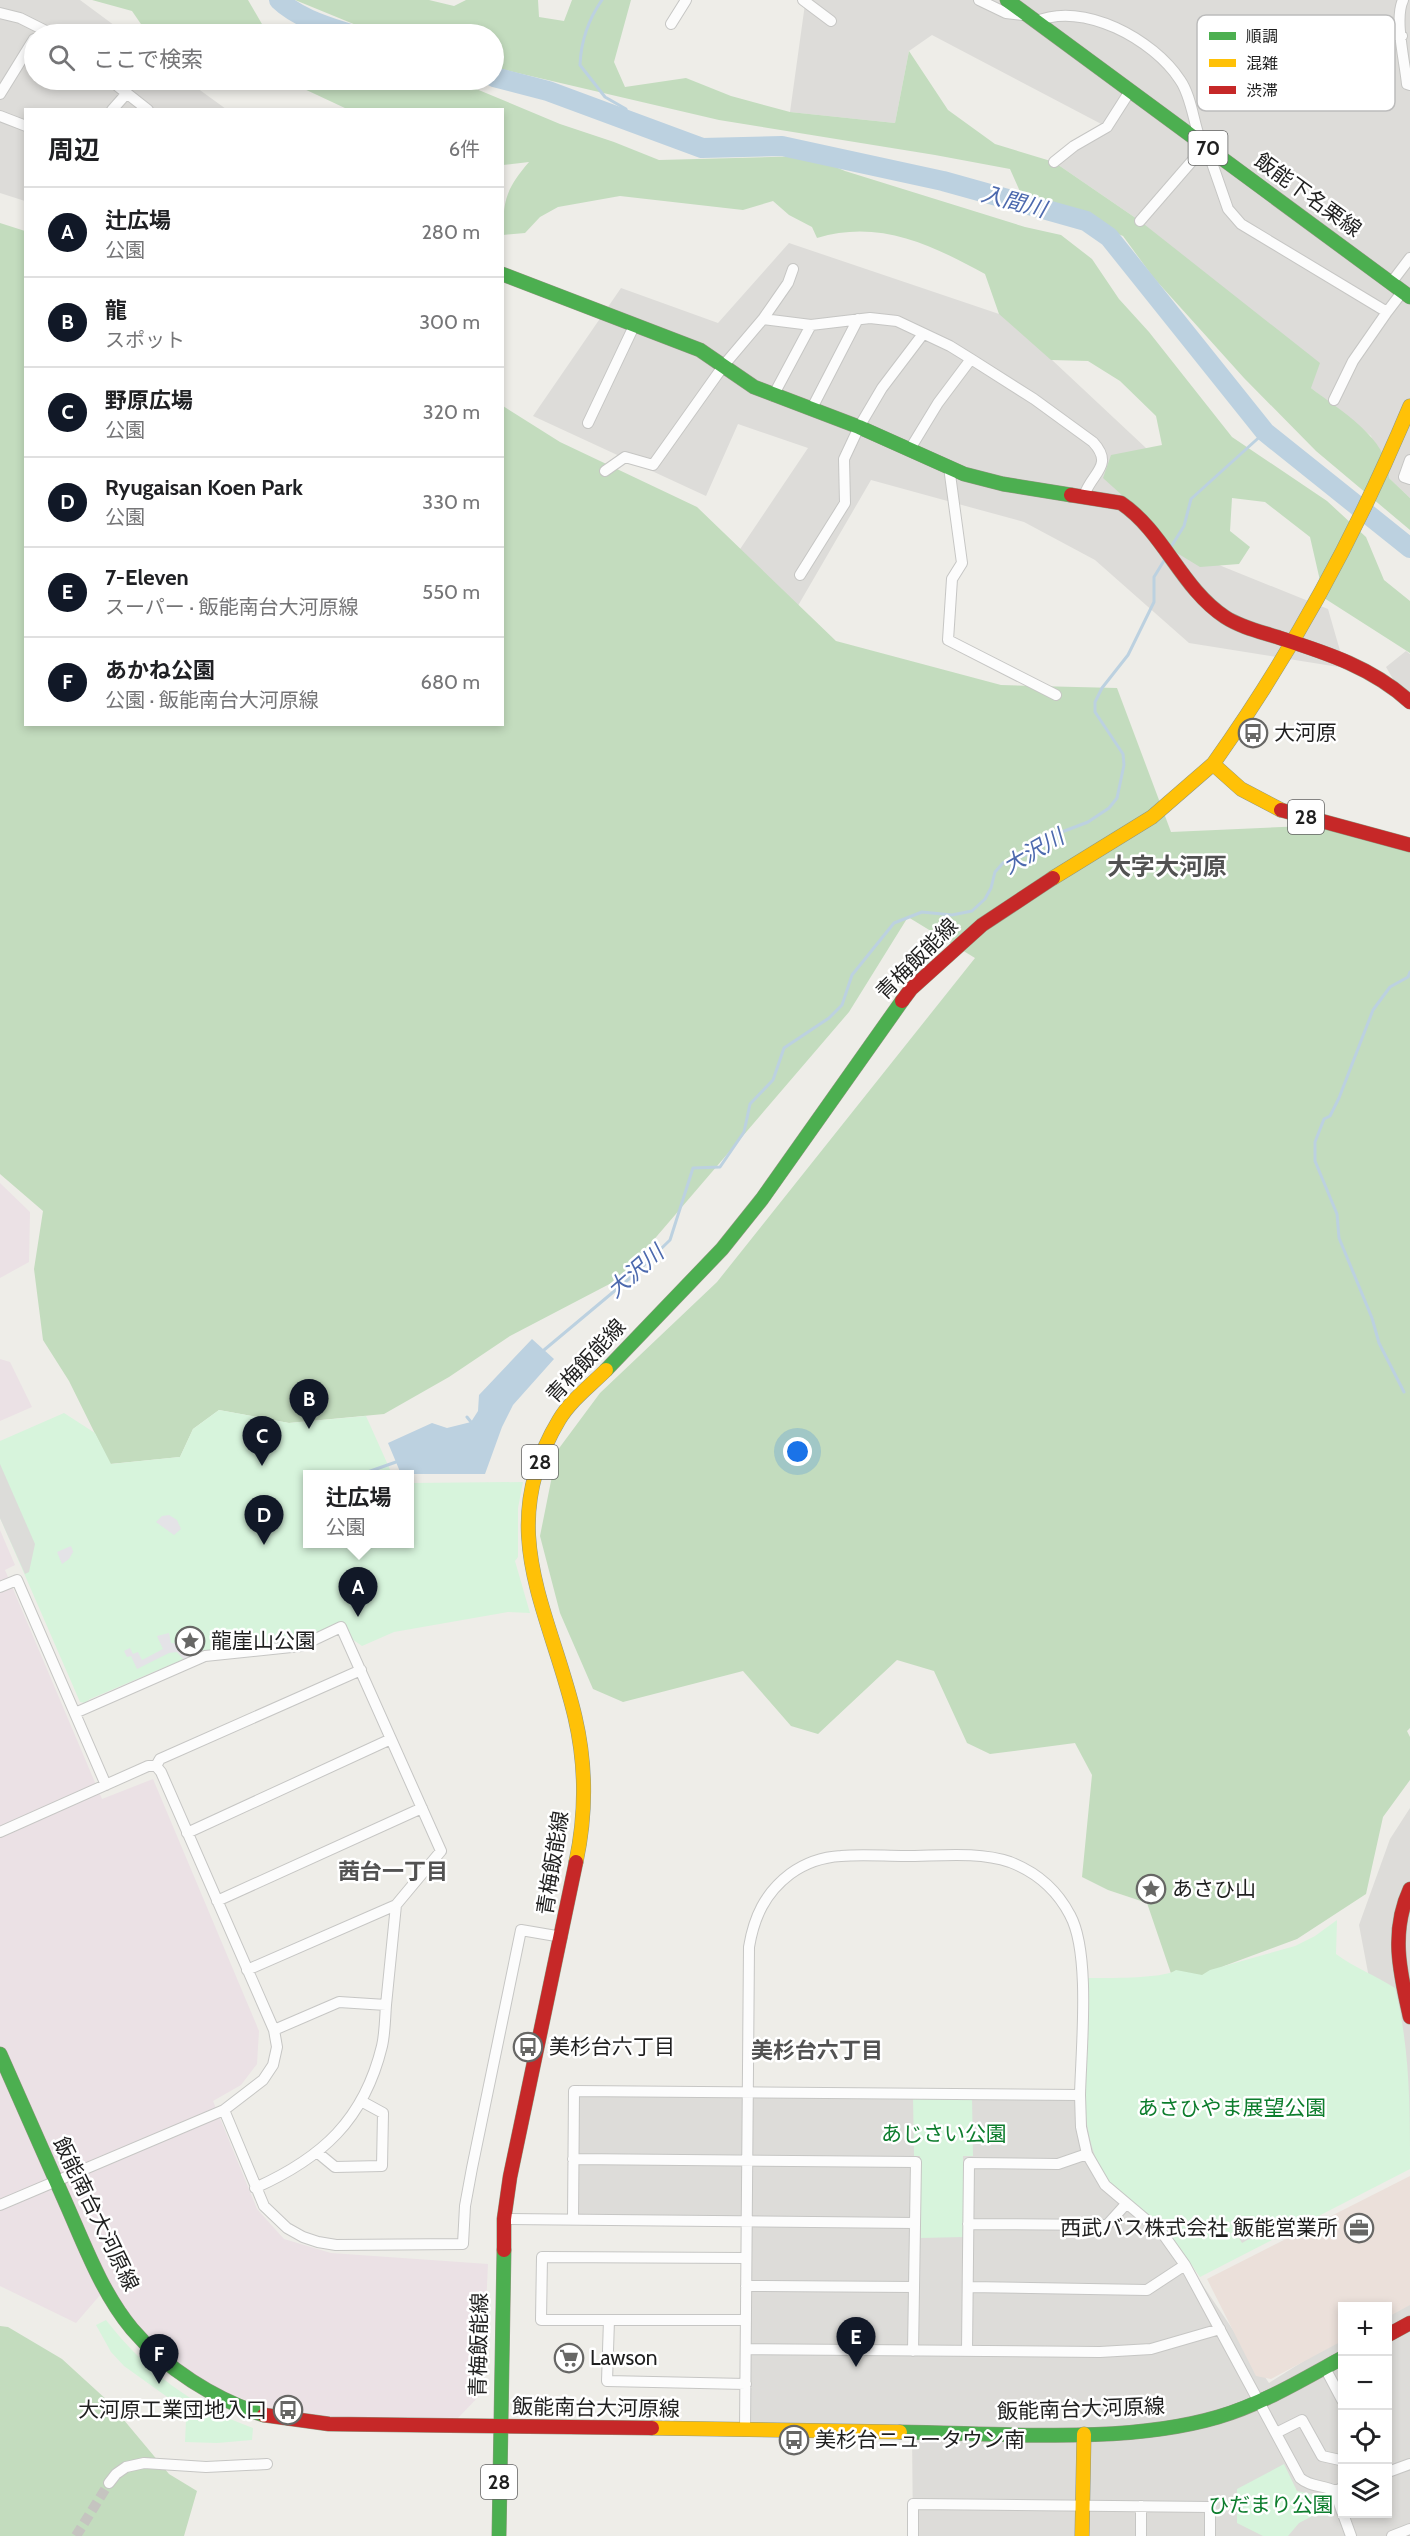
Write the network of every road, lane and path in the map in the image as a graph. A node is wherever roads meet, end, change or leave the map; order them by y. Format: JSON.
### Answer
{"nodes":[{"id":1,"x":686,"y":0,"type":"edge"},
{"id":2,"x":979,"y":0,"type":"edge"},
{"id":3,"x":1007,"y":0,"type":"edge"},
{"id":4,"x":1403,"y":0,"type":"edge"},
{"id":5,"x":805,"y":1,"type":"edge"},
{"id":6,"x":0,"y":13,"type":"edge"},
{"id":7,"x":1031,"y":19,"type":"junction"},
{"id":8,"x":831,"y":21,"type":"dead end"},
{"id":9,"x":24,"y":24,"type":"edge"},
{"id":10,"x":671,"y":24,"type":"dead end"},
{"id":11,"x":1395,"y":35,"type":"edge"},
{"id":12,"x":1402,"y":36,"type":"junction"},
{"id":13,"x":24,"y":55,"type":"edge"},
{"id":14,"x":1410,"y":85,"type":"edge"},
{"id":15,"x":123,"y":90,"type":"edge"},
{"id":16,"x":1130,"y":91,"type":"junction"},
{"id":17,"x":127,"y":93,"type":"junction"},
{"id":18,"x":0,"y":94,"type":"edge"},
{"id":19,"x":114,"y":108,"type":"edge"},
{"id":20,"x":146,"y":108,"type":"edge"},
{"id":21,"x":0,"y":116,"type":"edge"},
{"id":22,"x":24,"y":125,"type":"edge"},
{"id":23,"x":1200,"y":142,"type":"junction"},
{"id":24,"x":1217,"y":155,"type":"junction"},
{"id":25,"x":1054,"y":162,"type":"dead end"},
{"id":26,"x":1140,"y":221,"type":"dead end"},
{"id":27,"x":1410,"y":258,"type":"edge"},
{"id":28,"x":793,"y":269,"type":"dead end"},
{"id":29,"x":504,"y":275,"type":"edge"},
{"id":30,"x":1391,"y":283,"type":"junction"},
{"id":31,"x":1406,"y":294,"type":"edge"},
{"id":32,"x":1387,"y":312,"type":"junction"},
{"id":33,"x":763,"y":319,"type":"junction"},
{"id":34,"x":858,"y":319,"type":"junction"},
{"id":35,"x":811,"y":325,"type":"junction"},
{"id":36,"x":634,"y":326,"type":"junction"},
{"id":37,"x":923,"y":334,"type":"junction"},
{"id":38,"x":971,"y":359,"type":"junction"},
{"id":39,"x":724,"y":365,"type":"junction"},
{"id":40,"x":773,"y":396,"type":"junction"},
{"id":41,"x":1334,"y":400,"type":"dead end"},
{"id":42,"x":1410,"y":406,"type":"edge"},
{"id":43,"x":811,"y":410,"type":"junction"},
{"id":44,"x":588,"y":423,"type":"dead end"},
{"id":45,"x":859,"y":427,"type":"junction"},
{"id":46,"x":910,"y":449,"type":"junction"},
{"id":47,"x":1410,"y":460,"type":"edge"},
{"id":48,"x":949,"y":467,"type":"junction"},
{"id":49,"x":605,"y":471,"type":"dead end"},
{"id":50,"x":1410,"y":479,"type":"edge"},
{"id":51,"x":1084,"y":496,"type":"junction"},
{"id":52,"x":800,"y":575,"type":"dead end"},
{"id":53,"x":1294,"y":642,"type":"junction"},
{"id":54,"x":1056,"y":695,"type":"dead end"},
{"id":55,"x":1410,"y":702,"type":"edge"},
{"id":56,"x":1213,"y":764,"type":"junction"},
{"id":57,"x":1410,"y":845,"type":"edge"},
{"id":58,"x":0,"y":1587,"type":"edge"},
{"id":59,"x":361,"y":1670,"type":"junction"},
{"id":60,"x":75,"y":1713,"type":"junction"},
{"id":61,"x":391,"y":1739,"type":"junction"},
{"id":62,"x":156,"y":1766,"type":"junction"},
{"id":63,"x":106,"y":1785,"type":"junction"},
{"id":64,"x":422,"y":1808,"type":"junction"},
{"id":65,"x":0,"y":1832,"type":"edge"},
{"id":66,"x":187,"y":1833,"type":"junction"},
{"id":67,"x":1410,"y":1889,"type":"edge"},
{"id":68,"x":217,"y":1901,"type":"junction"},
{"id":69,"x":396,"y":1905,"type":"junction"},
{"id":70,"x":562,"y":1937,"type":"junction"},
{"id":71,"x":247,"y":1970,"type":"junction"},
{"id":72,"x":386,"y":2005,"type":"junction"},
{"id":73,"x":1410,"y":2017,"type":"edge"},
{"id":74,"x":274,"y":2030,"type":"junction"},
{"id":75,"x":0,"y":2054,"type":"edge"},
{"id":76,"x":747,"y":2091,"type":"junction"},
{"id":77,"x":1080,"y":2095,"type":"junction"},
{"id":78,"x":361,"y":2101,"type":"junction"},
{"id":79,"x":224,"y":2110,"type":"junction"},
{"id":80,"x":318,"y":2153,"type":"junction"},
{"id":81,"x":1087,"y":2154,"type":"junction"},
{"id":82,"x":573,"y":2159,"type":"junction"},
{"id":83,"x":747,"y":2160,"type":"junction"},
{"id":84,"x":55,"y":2180,"type":"junction"},
{"id":85,"x":255,"y":2188,"type":"junction"},
{"id":86,"x":1125,"y":2204,"type":"junction"},
{"id":87,"x":0,"y":2205,"type":"edge"},
{"id":88,"x":504,"y":2219,"type":"junction"},
{"id":89,"x":573,"y":2219,"type":"junction"},
{"id":90,"x":747,"y":2221,"type":"junction"},
{"id":91,"x":915,"y":2223,"type":"junction"},
{"id":92,"x":968,"y":2224,"type":"junction"},
{"id":93,"x":746,"y":2258,"type":"junction"},
{"id":94,"x":1185,"y":2265,"type":"junction"},
{"id":95,"x":746,"y":2286,"type":"junction"},
{"id":96,"x":914,"y":2287,"type":"junction"},
{"id":97,"x":968,"y":2287,"type":"junction"},
{"id":98,"x":609,"y":2320,"type":"junction"},
{"id":99,"x":746,"y":2320,"type":"junction"},
{"id":100,"x":1410,"y":2323,"type":"edge"},
{"id":101,"x":1220,"y":2329,"type":"junction"},
{"id":102,"x":1392,"y":2333,"type":"edge"},
{"id":103,"x":746,"y":2349,"type":"junction"},
{"id":104,"x":913,"y":2351,"type":"junction"},
{"id":105,"x":967,"y":2351,"type":"junction"},
{"id":106,"x":1338,"y":2360,"type":"edge"},
{"id":107,"x":1325,"y":2368,"type":"junction"},
{"id":108,"x":746,"y":2384,"type":"junction"},
{"id":109,"x":1338,"y":2392,"type":"edge"},
{"id":110,"x":1259,"y":2402,"type":"junction"},
{"id":111,"x":499,"y":2427,"type":"junction"},
{"id":112,"x":745,"y":2431,"type":"junction"},
{"id":113,"x":1276,"y":2433,"type":"junction"},
{"id":114,"x":1084,"y":2434,"type":"junction"},
{"id":115,"x":1338,"y":2460,"type":"edge"},
{"id":116,"x":267,"y":2464,"type":"dead end"},
{"id":117,"x":1410,"y":2464,"type":"edge"},
{"id":118,"x":1392,"y":2471,"type":"edge"},
{"id":119,"x":109,"y":2483,"type":"tunnel mouth"},
{"id":120,"x":1338,"y":2490,"type":"edge"},
{"id":121,"x":1082,"y":2505,"type":"junction"},
{"id":122,"x":1141,"y":2506,"type":"junction"},
{"id":123,"x":1345,"y":2518,"type":"edge"},
{"id":124,"x":1410,"y":2529,"type":"edge"},
{"id":125,"x":499,"y":2536,"type":"edge"},
{"id":126,"x":913,"y":2536,"type":"edge"},
{"id":127,"x":1082,"y":2536,"type":"edge"},
{"id":128,"x":1141,"y":2536,"type":"edge"},
{"id":129,"x":1210,"y":2536,"type":"edge"},
{"id":130,"x":1351,"y":2536,"type":"edge"},
{"id":131,"x":1392,"y":2536,"type":"edge"}],
"edges":[{"from":1,"to":10,"type":"street"},
{"from":2,"to":7,"type":"street"},
{"from":3,"to":7,"type":"street","name":"飯能下名栗線","number":"70"},
{"from":4,"to":12,"type":"street"},
{"from":5,"to":8,"type":"street"},
{"from":6,"to":9,"type":"street"},
{"from":7,"to":16,"type":"street","name":"飯能下名栗線","number":"70"},
{"from":7,"to":23,"type":"street"},
{"from":11,"to":12,"type":"street"},
{"from":12,"to":14,"type":"street"},
{"from":13,"to":18,"type":"street"},
{"from":15,"to":17,"type":"street"},
{"from":16,"to":23,"type":"street","name":"飯能下名栗線","number":"70"},
{"from":16,"to":25,"type":"street"},
{"from":17,"to":19,"type":"street"},
{"from":17,"to":20,"type":"street"},
{"from":21,"to":22,"type":"street"},
{"from":23,"to":24,"type":"street","name":"飯能下名栗線","number":"70"},
{"from":23,"to":26,"type":"street"},
{"from":24,"to":30,"type":"street","name":"飯能下名栗線","number":"70"},
{"from":24,"to":32,"type":"street"},
{"from":27,"to":30,"type":"street"},
{"from":28,"to":33,"type":"street"},
{"from":29,"to":36,"type":"street"},
{"from":30,"to":31,"type":"street","name":"飯能下名栗線","number":"70"},
{"from":31,"to":32,"type":"street"},
{"from":32,"to":41,"type":"street"},
{"from":33,"to":35,"type":"street"},
{"from":33,"to":39,"type":"street"},
{"from":34,"to":35,"type":"street"},
{"from":34,"to":37,"type":"street"},
{"from":34,"to":43,"type":"street"},
{"from":35,"to":40,"type":"street"},
{"from":36,"to":39,"type":"street"},
{"from":36,"to":44,"type":"street"},
{"from":37,"to":38,"type":"street"},
{"from":37,"to":45,"type":"street"},
{"from":38,"to":46,"type":"street"},
{"from":38,"to":51,"type":"street"},
{"from":39,"to":40,"type":"street"},
{"from":39,"to":49,"type":"street"},
{"from":40,"to":43,"type":"street"},
{"from":42,"to":53,"type":"street","name":"青梅飯能線"},
{"from":43,"to":45,"type":"street"},
{"from":45,"to":46,"type":"street"},
{"from":45,"to":52,"type":"street"},
{"from":46,"to":48,"type":"street"},
{"from":47,"to":50,"type":"street"},
{"from":48,"to":51,"type":"street"},
{"from":48,"to":54,"type":"street"},
{"from":51,"to":53,"type":"street"},
{"from":53,"to":55,"type":"street"},
{"from":53,"to":56,"type":"street","name":"青梅飯能線"},
{"from":56,"to":57,"type":"street","number":"28"},
{"from":56,"to":70,"type":"street","name":"青梅飯能線","number":"28"},
{"from":58,"to":60,"type":"street"},
{"from":59,"to":60,"type":"street"},
{"from":59,"to":61,"type":"street"},
{"from":59,"to":62,"type":"street"},
{"from":60,"to":63,"type":"street"},
{"from":61,"to":64,"type":"street"},
{"from":61,"to":66,"type":"street"},
{"from":62,"to":63,"type":"street"},
{"from":62,"to":66,"type":"street"},
{"from":63,"to":65,"type":"street"},
{"from":64,"to":68,"type":"street"},
{"from":64,"to":69,"type":"street"},
{"from":66,"to":68,"type":"street"},
{"from":67,"to":73,"type":"street"},
{"from":68,"to":71,"type":"street"},
{"from":69,"to":71,"type":"street"},
{"from":69,"to":72,"type":"street"},
{"from":70,"to":85,"type":"street"},
{"from":70,"to":88,"type":"street","name":"青梅飯能線","number":"28"},
{"from":71,"to":74,"type":"street"},
{"from":72,"to":74,"type":"street"},
{"from":72,"to":78,"type":"street"},
{"from":74,"to":79,"type":"street"},
{"from":75,"to":84,"type":"street","name":"飯能南台大河原線"},
{"from":76,"to":77,"type":"street"},
{"from":76,"to":77,"type":"street"},
{"from":76,"to":82,"type":"street"},
{"from":76,"to":83,"type":"street"},
{"from":77,"to":81,"type":"street"},
{"from":78,"to":80,"type":"street"},
{"from":78,"to":80,"type":"street"},
{"from":79,"to":84,"type":"street"},
{"from":79,"to":85,"type":"street"},
{"from":80,"to":85,"type":"street"},
{"from":81,"to":86,"type":"street"},
{"from":81,"to":92,"type":"street"},
{"from":82,"to":83,"type":"street"},
{"from":82,"to":89,"type":"street"},
{"from":83,"to":90,"type":"street"},
{"from":83,"to":91,"type":"street"},
{"from":84,"to":87,"type":"street"},
{"from":84,"to":111,"type":"street","name":"飯能南台大河原線"},
{"from":86,"to":92,"type":"street"},
{"from":86,"to":94,"type":"street"},
{"from":88,"to":89,"type":"street"},
{"from":88,"to":111,"type":"street","name":"青梅飯能線","number":"28"},
{"from":89,"to":90,"type":"street"},
{"from":90,"to":91,"type":"street"},
{"from":90,"to":93,"type":"street"},
{"from":91,"to":96,"type":"street"},
{"from":92,"to":97,"type":"street"},
{"from":93,"to":95,"type":"street"},
{"from":93,"to":98,"type":"street"},
{"from":94,"to":97,"type":"street"},
{"from":94,"to":101,"type":"street"},
{"from":95,"to":96,"type":"street"},
{"from":95,"to":99,"type":"street"},
{"from":96,"to":104,"type":"street"},
{"from":97,"to":105,"type":"street"},
{"from":98,"to":99,"type":"street"},
{"from":98,"to":108,"type":"street"},
{"from":99,"to":103,"type":"street"},
{"from":100,"to":102,"type":"street"},
{"from":101,"to":105,"type":"street"},
{"from":101,"to":110,"type":"street"},
{"from":103,"to":104,"type":"street"},
{"from":103,"to":108,"type":"street"},
{"from":104,"to":105,"type":"street"},
{"from":106,"to":107,"type":"street","name":"飯能南台大河原線"},
{"from":107,"to":109,"type":"street"},
{"from":107,"to":110,"type":"street","name":"飯能南台大河原線"},
{"from":108,"to":112,"type":"street"},
{"from":110,"to":113,"type":"street"},
{"from":110,"to":114,"type":"street","name":"飯能南台大河原線"},
{"from":111,"to":112,"type":"street","name":"飯能南台大河原線"},
{"from":111,"to":125,"type":"street","name":"青梅飯能線","number":"28"},
{"from":112,"to":114,"type":"street","name":"飯能南台大河原線"},
{"from":113,"to":115,"type":"street"},
{"from":113,"to":120,"type":"street"},
{"from":114,"to":121,"type":"street"},
{"from":116,"to":119,"type":"street"},
{"from":117,"to":118,"type":"street"},
{"from":121,"to":122,"type":"street"},
{"from":121,"to":126,"type":"street"},
{"from":121,"to":127,"type":"street"},
{"from":122,"to":128,"type":"street"},
{"from":122,"to":129,"type":"street"},
{"from":123,"to":130,"type":"street"},
{"from":124,"to":131,"type":"street"}]}
